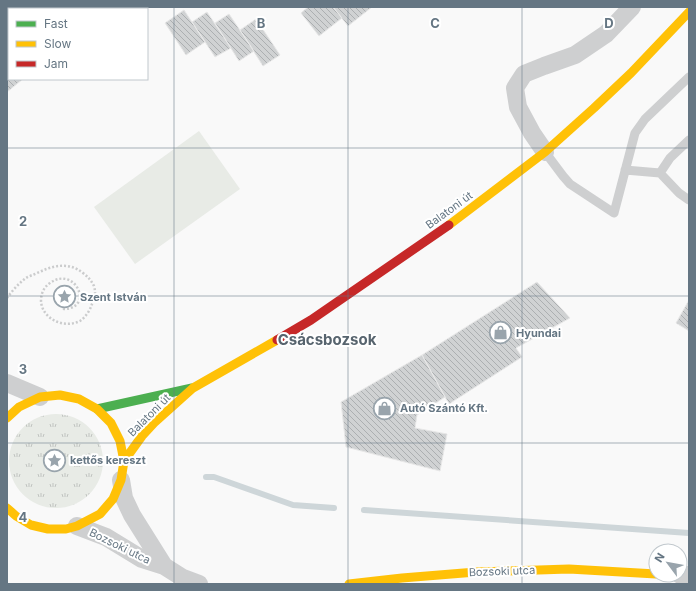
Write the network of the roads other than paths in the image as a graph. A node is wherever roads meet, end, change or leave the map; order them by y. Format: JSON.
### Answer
{"nodes":[{"id":1,"x":632,"y":7,"type":"edge"},
{"id":2,"x":689,"y":12,"type":"edge"},
{"id":3,"x":689,"y":77,"type":"edge"},
{"id":4,"x":689,"y":140,"type":"edge"},
{"id":5,"x":545,"y":152,"type":"junction"},
{"id":6,"x":625,"y":170,"type":"junction"},
{"id":7,"x":660,"y":173,"type":"junction"},
{"id":8,"x":689,"y":200,"type":"edge"},
{"id":9,"x":7,"y":383,"type":"edge"},
{"id":10,"x":193,"y":388,"type":"junction"},
{"id":11,"x":40,"y":398,"type":"junction"},
{"id":12,"x":97,"y":409,"type":"junction"},
{"id":13,"x":7,"y":418,"type":"edge"},
{"id":14,"x":124,"y":461,"type":"junction"},
{"id":15,"x":121,"y":480,"type":"junction"},
{"id":16,"x":7,"y":508,"type":"edge"},
{"id":17,"x":12,"y":517,"type":"edge"},
{"id":18,"x":77,"y":526,"type":"junction"},
{"id":19,"x":164,"y":566,"type":"junction"},
{"id":20,"x":648,"y":574,"type":"edge"},
{"id":21,"x":199,"y":584,"type":"edge"},
{"id":22,"x":349,"y":584,"type":"edge"}],
"edges":[{"from":1,"to":5,"type":"street"},
{"from":2,"to":5,"type":"main road","name":"Balatoni út"},
{"from":3,"to":6,"type":"lane"},
{"from":4,"to":7,"type":"lane"},
{"from":5,"to":6,"type":"lane"},
{"from":5,"to":10,"type":"main road","name":"Balatoni út"},
{"from":6,"to":7,"type":"lane"},
{"from":7,"to":8,"type":"lane"},
{"from":9,"to":11,"type":"street"},
{"from":10,"to":12,"type":"main road","name":"Balatoni út"},
{"from":10,"to":14,"type":"main road","name":"Balatoni út"},
{"from":11,"to":12,"type":"main road"},
{"from":11,"to":13,"type":"main road"},
{"from":12,"to":14,"type":"main road"},
{"from":14,"to":15,"type":"main road"},
{"from":15,"to":18,"type":"main road"},
{"from":15,"to":19,"type":"street","name":"Bozsoki utca"},
{"from":16,"to":17,"type":"main road"},
{"from":17,"to":18,"type":"main road"},
{"from":18,"to":19,"type":"street","name":"Bozsoki utca"},
{"from":19,"to":21,"type":"street","name":"Bozsoki utca"},
{"from":20,"to":22,"type":"main road","name":"Bozsoki utca"}]}
